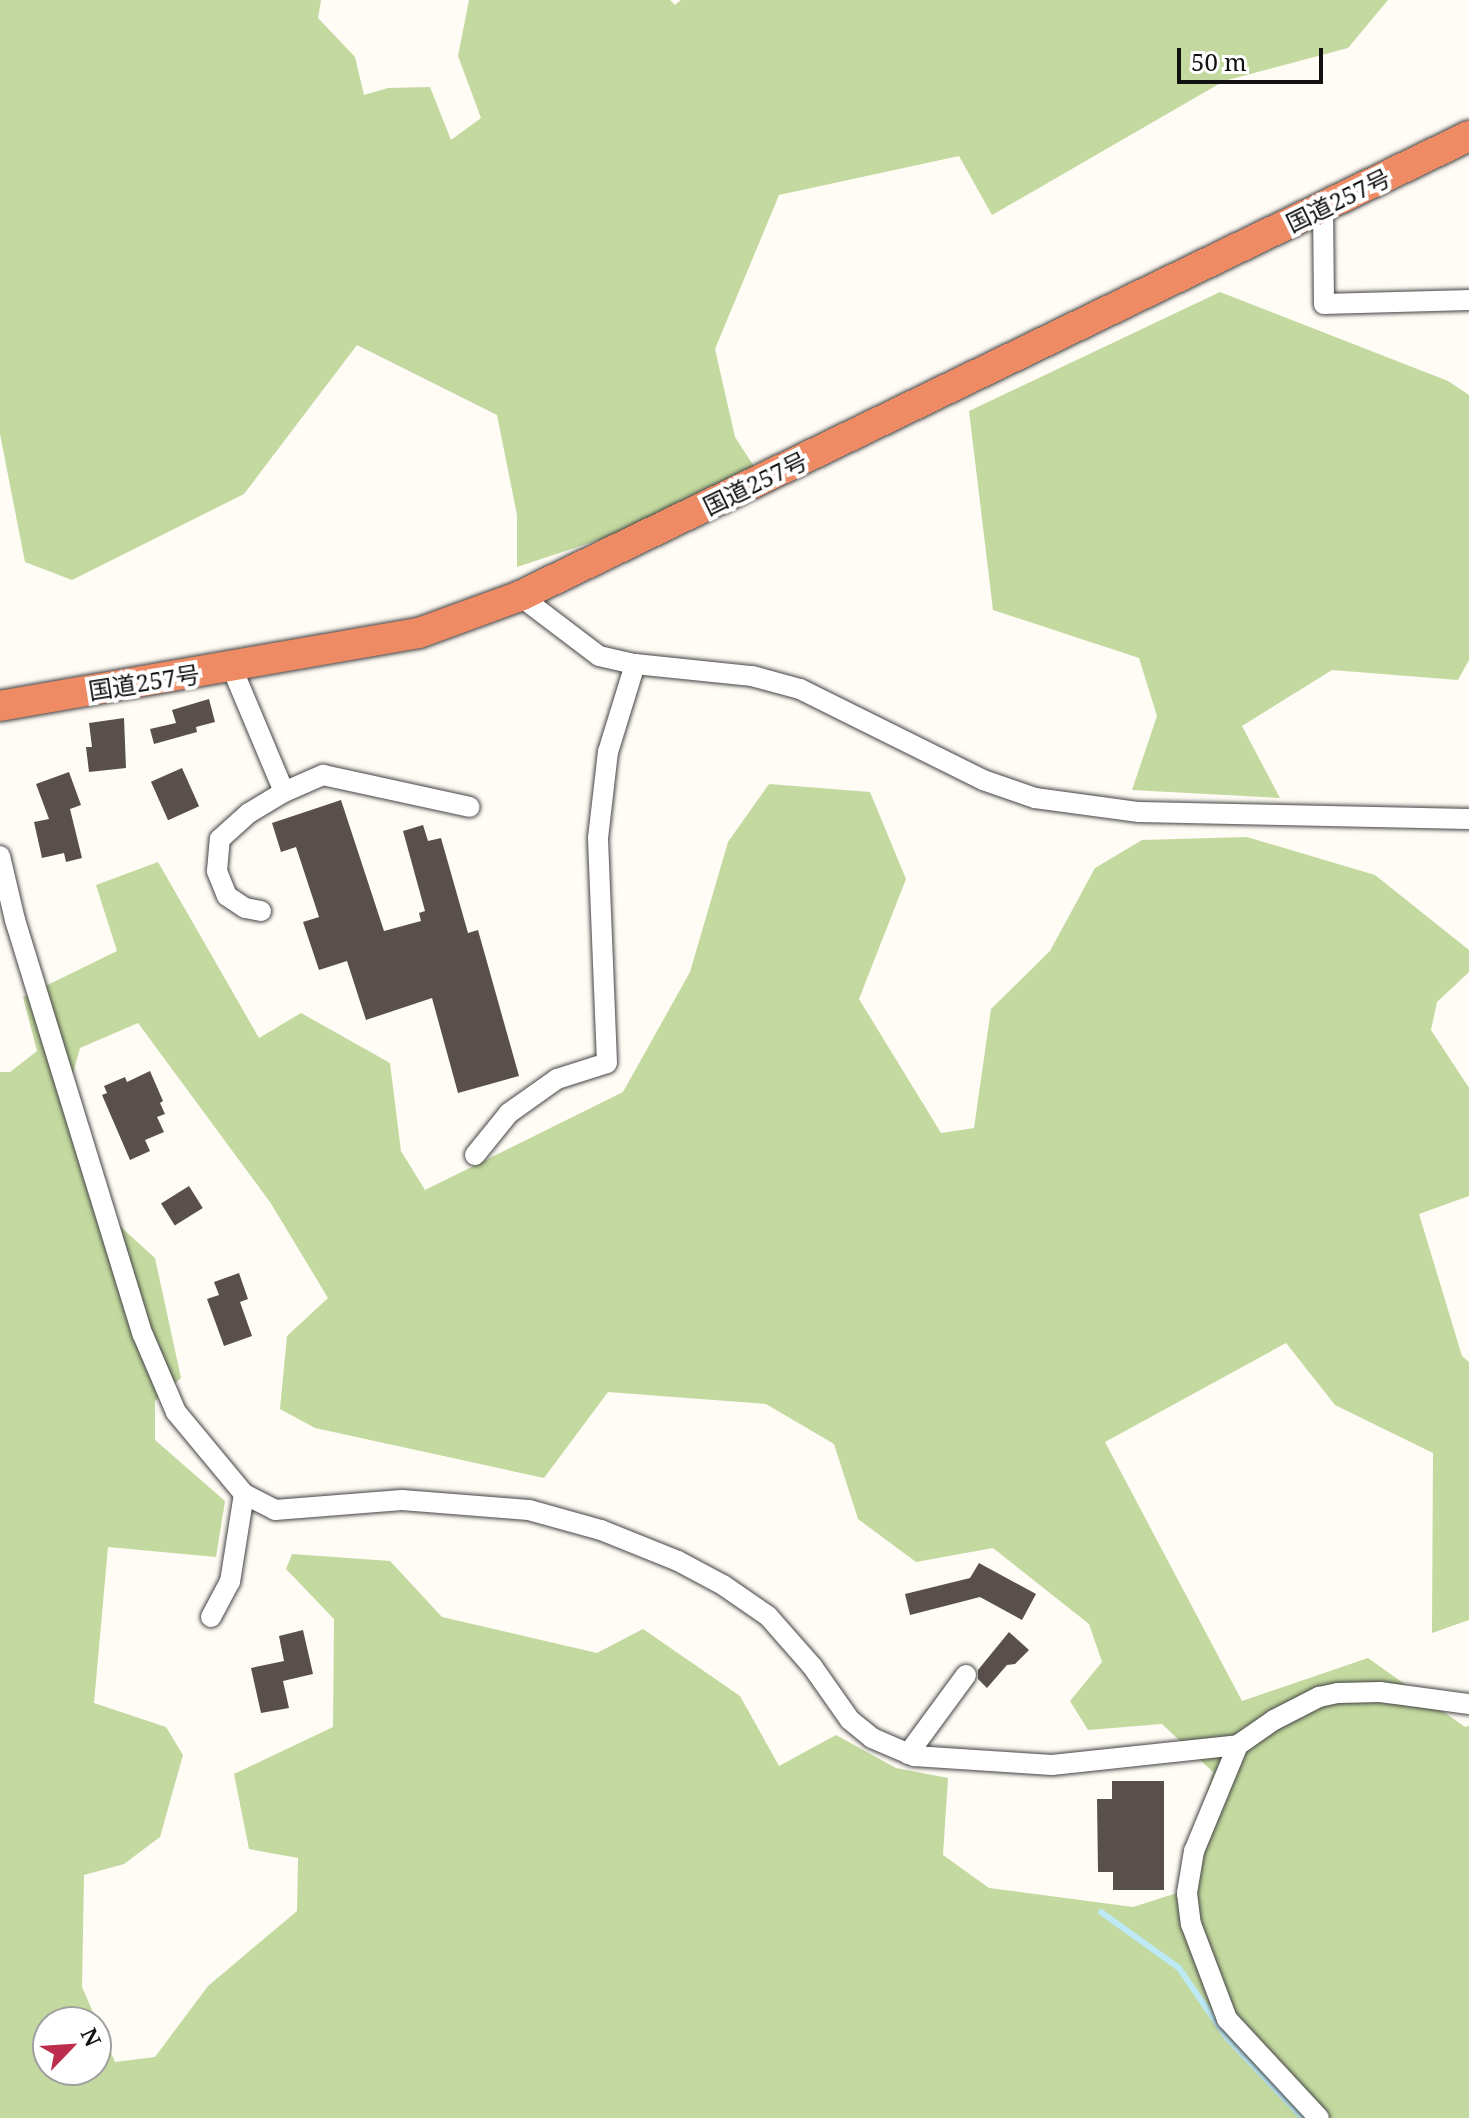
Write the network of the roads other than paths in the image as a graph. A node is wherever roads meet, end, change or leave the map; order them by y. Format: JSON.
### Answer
{"nodes":[{"id":1,"x":1469,"y":136,"type":"edge"},
{"id":2,"x":1323,"y":207,"type":"junction"},
{"id":3,"x":1469,"y":300,"type":"edge"},
{"id":4,"x":520,"y":596,"type":"junction"},
{"id":5,"x":635,"y":664,"type":"junction"},
{"id":6,"x":232,"y":668,"type":"junction"},
{"id":7,"x":0,"y":706,"type":"edge"},
{"id":8,"x":284,"y":792,"type":"junction"},
{"id":9,"x":470,"y":807,"type":"dead end"},
{"id":10,"x":1469,"y":819,"type":"edge"},
{"id":11,"x":0,"y":856,"type":"edge"},
{"id":12,"x":261,"y":911,"type":"dead end"},
{"id":13,"x":475,"y":1155,"type":"dead end"},
{"id":14,"x":244,"y":1494,"type":"junction"},
{"id":15,"x":211,"y":1617,"type":"dead end"},
{"id":16,"x":966,"y":1675,"type":"dead end"},
{"id":17,"x":1469,"y":1704,"type":"edge"},
{"id":18,"x":1238,"y":1745,"type":"junction"},
{"id":19,"x":908,"y":1754,"type":"junction"},
{"id":20,"x":1319,"y":2118,"type":"edge"}],
"edges":[{"from":1,"to":2,"type":"highway","name":"国道257号"},
{"from":2,"to":3,"type":"street"},
{"from":2,"to":4,"type":"highway","name":"国道257号"},
{"from":4,"to":5,"type":"street"},
{"from":4,"to":6,"type":"highway","name":"国道257号"},
{"from":5,"to":10,"type":"street"},
{"from":5,"to":13,"type":"street"},
{"from":6,"to":7,"type":"highway","name":"国道257号"},
{"from":6,"to":8,"type":"street"},
{"from":8,"to":9,"type":"street"},
{"from":8,"to":12,"type":"street"},
{"from":11,"to":14,"type":"street"},
{"from":14,"to":15,"type":"street"},
{"from":14,"to":19,"type":"street"},
{"from":16,"to":19,"type":"street"},
{"from":17,"to":18,"type":"street"},
{"from":18,"to":19,"type":"street"},
{"from":18,"to":20,"type":"street"}]}
